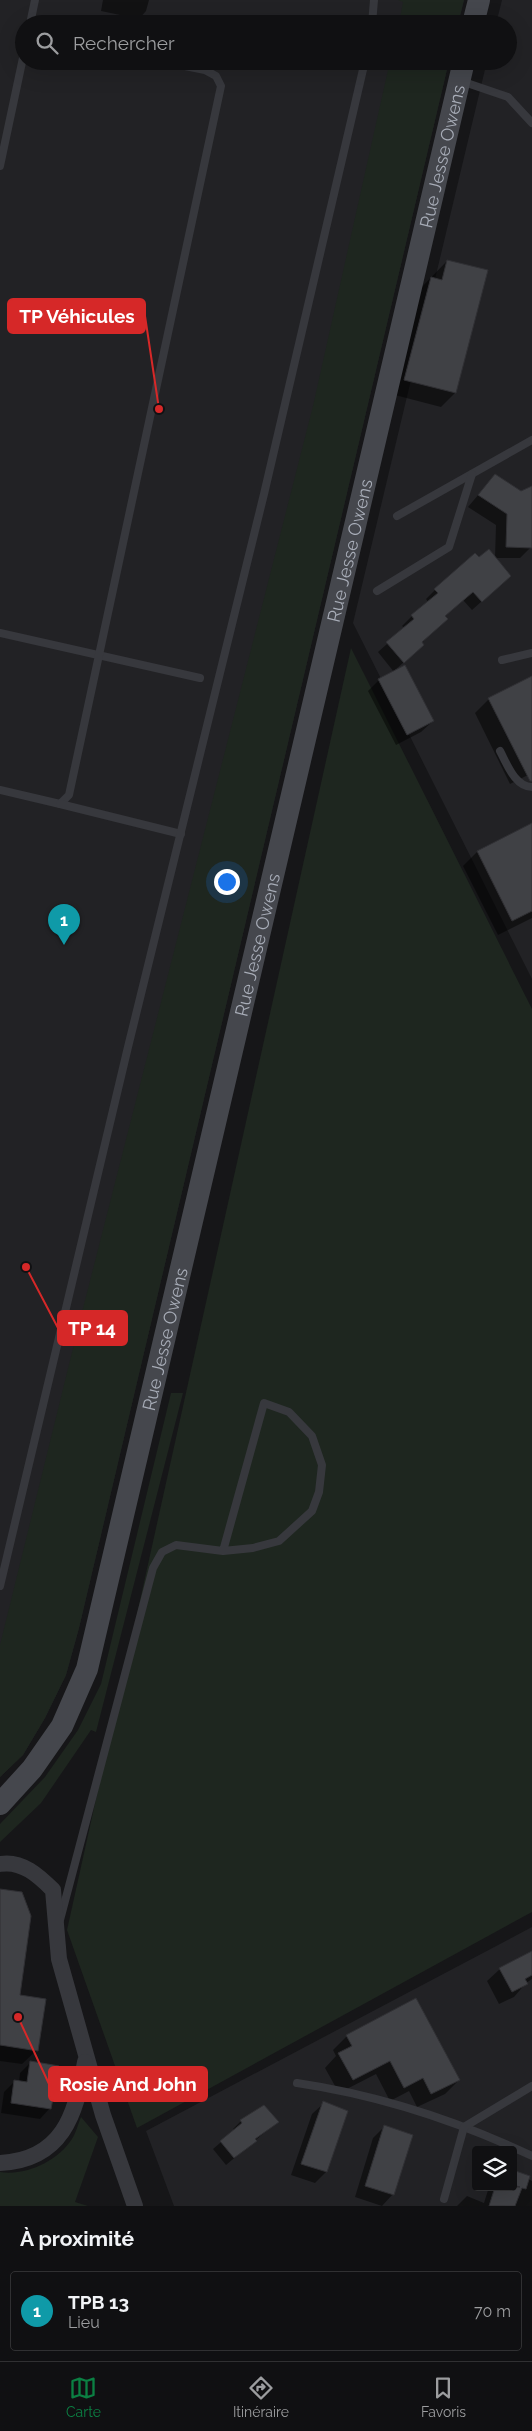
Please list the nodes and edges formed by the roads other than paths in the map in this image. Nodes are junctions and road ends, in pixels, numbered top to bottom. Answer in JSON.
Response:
{"nodes":[{"id":1,"x":35,"y":0,"type":"edge"},
{"id":2,"x":373,"y":0,"type":"edge"},
{"id":3,"x":479,"y":0,"type":"edge"},
{"id":4,"x":32,"y":15,"type":"edge"},
{"id":5,"x":372,"y":15,"type":"edge"},
{"id":6,"x":475,"y":15,"type":"edge"},
{"id":7,"x":20,"y":70,"type":"edge"},
{"id":8,"x":205,"y":70,"type":"edge"},
{"id":9,"x":363,"y":70,"type":"edge"},
{"id":10,"x":462,"y":71,"type":"edge"},
{"id":11,"x":532,"y":123,"type":"edge"},
{"id":12,"x":0,"y":166,"type":"edge"},
{"id":13,"x":532,"y":440,"type":"edge"},
{"id":14,"x":472,"y":474,"type":"junction"},
{"id":15,"x":397,"y":516,"type":"dead end"},
{"id":16,"x":377,"y":591,"type":"dead end"},
{"id":17,"x":0,"y":633,"type":"edge"},
{"id":18,"x":532,"y":653,"type":"edge"},
{"id":19,"x":99,"y":655,"type":"junction"},
{"id":20,"x":502,"y":660,"type":"dead end"},
{"id":21,"x":200,"y":678,"type":"dead end"},
{"id":22,"x":500,"y":751,"type":"dead end"},
{"id":23,"x":532,"y":787,"type":"edge"},
{"id":24,"x":0,"y":790,"type":"edge"},
{"id":25,"x":60,"y":804,"type":"junction"},
{"id":26,"x":180,"y":834,"type":"junction"},
{"id":27,"x":223,"y":1551,"type":"junction"},
{"id":28,"x":0,"y":1586,"type":"edge"},
{"id":29,"x":0,"y":1804,"type":"edge"},
{"id":30,"x":0,"y":1864,"type":"edge"},
{"id":31,"x":58,"y":1930,"type":"junction"},
{"id":32,"x":86,"y":2057,"type":"junction"},
{"id":33,"x":297,"y":2083,"type":"dead end"},
{"id":34,"x":532,"y":2086,"type":"edge"},
{"id":35,"x":464,"y":2127,"type":"junction"},
{"id":36,"x":532,"y":2156,"type":"edge"},
{"id":37,"x":0,"y":2163,"type":"edge"},
{"id":38,"x":444,"y":2199,"type":"dead end"},
{"id":39,"x":135,"y":2206,"type":"edge"}],
"edges":[{"from":1,"to":4,"type":"lane"},
{"from":2,"to":5,"type":"lane"},
{"from":3,"to":6,"type":"main road"},
{"from":7,"to":12,"type":"lane"},
{"from":8,"to":19,"type":"lane"},
{"from":9,"to":26,"type":"lane"},
{"from":10,"to":11,"type":"lane"},
{"from":10,"to":29,"type":"main road","name":"Rue Jesse Owens"},
{"from":13,"to":14,"type":"lane"},
{"from":14,"to":15,"type":"lane"},
{"from":14,"to":16,"type":"lane"},
{"from":17,"to":19,"type":"lane"},
{"from":18,"to":20,"type":"lane"},
{"from":19,"to":21,"type":"lane"},
{"from":19,"to":25,"type":"lane"},
{"from":22,"to":23,"type":"lane"},
{"from":24,"to":25,"type":"lane"},
{"from":25,"to":26,"type":"lane"},
{"from":26,"to":28,"type":"lane"},
{"from":27,"to":27,"type":"lane"},
{"from":27,"to":31,"type":"lane"},
{"from":30,"to":31,"type":"street"},
{"from":31,"to":32,"type":"street"},
{"from":32,"to":37,"type":"street"},
{"from":32,"to":39,"type":"street"},
{"from":33,"to":35,"type":"lane"},
{"from":34,"to":35,"type":"lane"},
{"from":35,"to":36,"type":"lane"},
{"from":35,"to":38,"type":"lane"}]}
